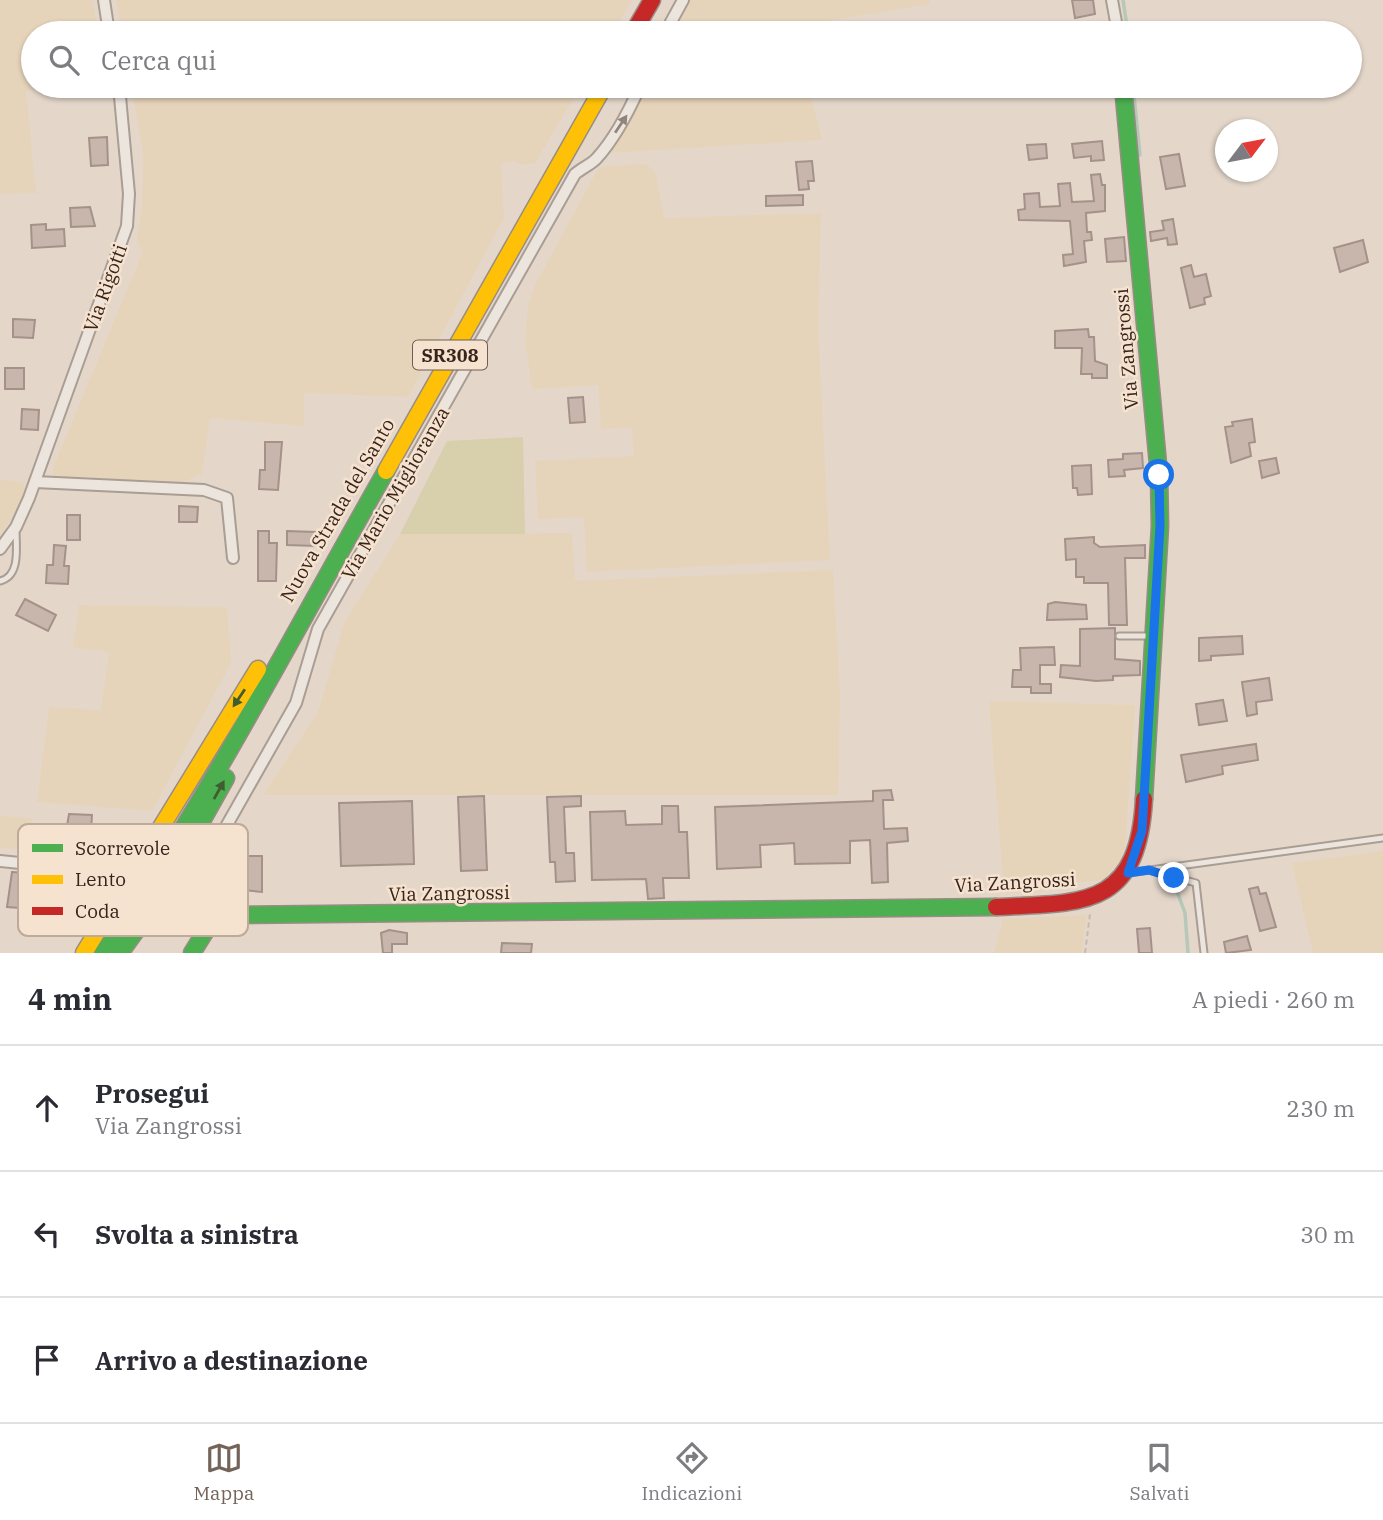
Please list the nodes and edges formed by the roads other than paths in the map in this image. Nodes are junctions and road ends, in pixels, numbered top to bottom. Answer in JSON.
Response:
{"nodes":[{"id":1,"x":104,"y":0,"type":"edge"},
{"id":2,"x":652,"y":0,"type":"edge"},
{"id":3,"x":683,"y":0,"type":"edge"},
{"id":4,"x":1112,"y":0,"type":"edge"},
{"id":5,"x":108,"y":21,"type":"edge"},
{"id":6,"x":641,"y":21,"type":"edge"},
{"id":7,"x":672,"y":21,"type":"edge"},
{"id":8,"x":1116,"y":21,"type":"edge"},
{"id":9,"x":120,"y":98,"type":"edge"},
{"id":10,"x":597,"y":98,"type":"edge"},
{"id":11,"x":635,"y":98,"type":"edge"},
{"id":12,"x":1124,"y":98,"type":"edge"},
{"id":13,"x":35,"y":482,"type":"junction"},
{"id":14,"x":16,"y":527,"type":"junction"},
{"id":15,"x":0,"y":549,"type":"edge"},
{"id":16,"x":233,"y":558,"type":"dead end"},
{"id":17,"x":0,"y":581,"type":"edge"},
{"id":18,"x":296,"y":625,"type":"junction"},
{"id":19,"x":1119,"y":636,"type":"dead end"},
{"id":20,"x":1153,"y":636,"type":"junction"},
{"id":21,"x":165,"y":824,"type":"edge"},
{"id":22,"x":182,"y":824,"type":"edge"},
{"id":23,"x":200,"y":824,"type":"edge"},
{"id":24,"x":228,"y":824,"type":"edge"},
{"id":25,"x":1383,"y":838,"type":"edge"},
{"id":26,"x":0,"y":861,"type":"edge"},
{"id":27,"x":18,"y":863,"type":"edge"},
{"id":28,"x":1149,"y":870,"type":"junction"},
{"id":29,"x":1128,"y":873,"type":"junction"},
{"id":30,"x":248,"y":916,"type":"edge"},
{"id":31,"x":96,"y":936,"type":"edge"},
{"id":32,"x":114,"y":936,"type":"edge"},
{"id":33,"x":132,"y":936,"type":"edge"},
{"id":34,"x":201,"y":936,"type":"edge"},
{"id":35,"x":84,"y":953,"type":"edge"},
{"id":36,"x":103,"y":953,"type":"edge"},
{"id":37,"x":120,"y":953,"type":"edge"},
{"id":38,"x":192,"y":953,"type":"edge"},
{"id":39,"x":1204,"y":953,"type":"edge"}],
"edges":[{"from":1,"to":5,"type":"street"},
{"from":2,"to":6,"type":"main road"},
{"from":3,"to":7,"type":"street"},
{"from":4,"to":8,"type":"street"},
{"from":9,"to":13,"type":"street","name":"Via Rigotti"},
{"from":10,"to":18,"type":"main road","name":"Nuova Strada del Santo","number":"SR308"},
{"from":24,"to":11,"type":"street","name":"Via Mario Miglioranza","one_way":true},
{"from":12,"to":20,"type":"main road","name":"Via Zangrossi"},
{"from":13,"to":14,"type":"street","name":"Via Rigotti"},
{"from":13,"to":16,"type":"street"},
{"from":14,"to":15,"type":"street","name":"Via Rigotti"},
{"from":14,"to":17,"type":"lane"},
{"from":18,"to":21,"type":"main road","one_way":true},
{"from":18,"to":22,"type":"main road","name":"Nuova Strada del Santo","number":"SR308"},
{"from":23,"to":18,"type":"main road","one_way":true},
{"from":19,"to":20,"type":"lane"},
{"from":20,"to":29,"type":"main road","name":"Via Zangrossi"},
{"from":25,"to":28,"type":"lane"},
{"from":26,"to":27,"type":"street"},
{"from":28,"to":29,"type":"lane"},
{"from":28,"to":39,"type":"lane"},
{"from":29,"to":30,"type":"main road","name":"Via Zangrossi"},
{"from":31,"to":35,"type":"main road","one_way":true},
{"from":32,"to":36,"type":"main road","name":"Nuova Strada del Santo","number":"SR308"},
{"from":37,"to":33,"type":"main road","one_way":true},
{"from":34,"to":38,"type":"main road"}]}
